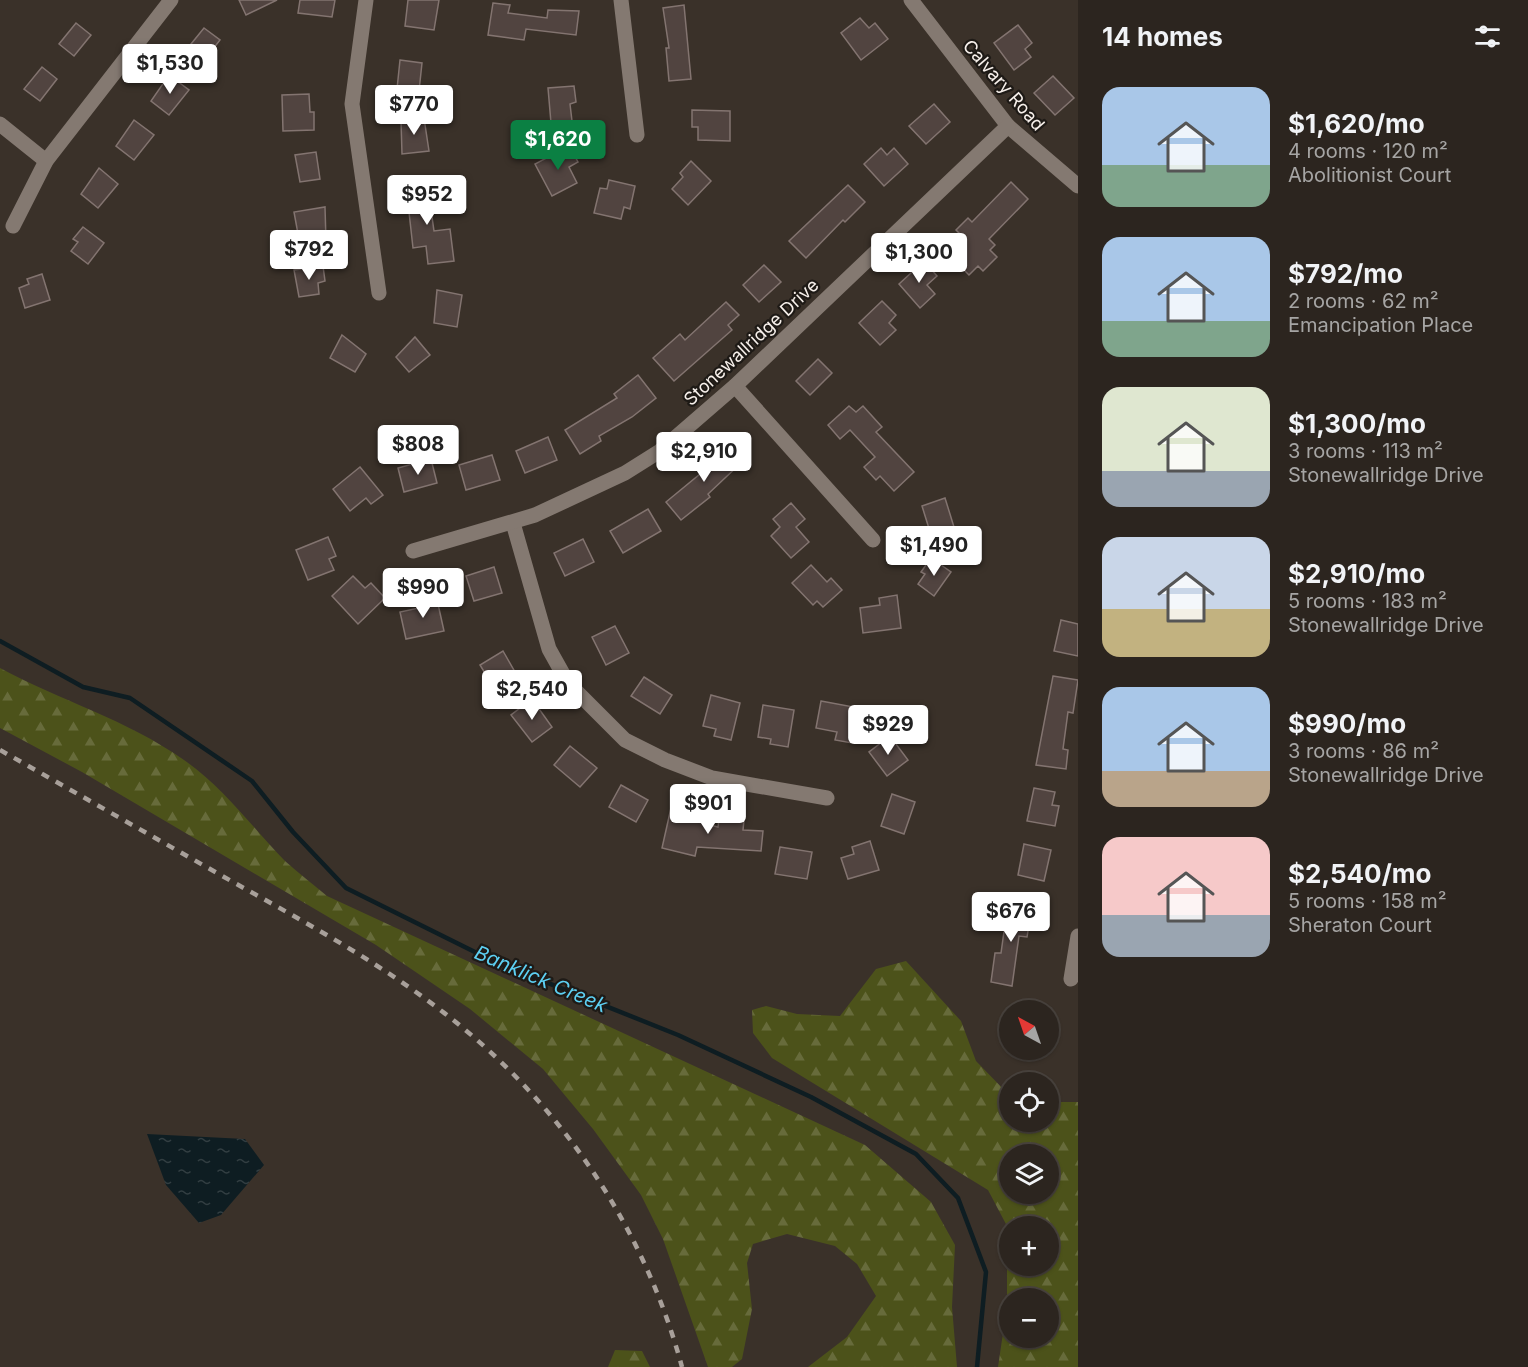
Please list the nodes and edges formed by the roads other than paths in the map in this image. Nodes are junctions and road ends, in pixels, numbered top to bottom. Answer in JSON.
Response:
{"nodes":[{"id":1,"x":171,"y":0,"type":"edge"},
{"id":2,"x":366,"y":0,"type":"edge"},
{"id":3,"x":621,"y":0,"type":"edge"},
{"id":4,"x":910,"y":0,"type":"edge"},
{"id":5,"x":0,"y":124,"type":"edge"},
{"id":6,"x":1008,"y":126,"type":"junction"},
{"id":7,"x":637,"y":135,"type":"dead end"},
{"id":8,"x":46,"y":161,"type":"junction"},
{"id":9,"x":1078,"y":186,"type":"edge"},
{"id":10,"x":13,"y":226,"type":"dead end"},
{"id":11,"x":379,"y":293,"type":"dead end"},
{"id":12,"x":735,"y":386,"type":"junction"},
{"id":13,"x":513,"y":523,"type":"junction"},
{"id":14,"x":873,"y":540,"type":"dead end"},
{"id":15,"x":413,"y":551,"type":"dead end"},
{"id":16,"x":827,"y":798,"type":"dead end"},
{"id":17,"x":1078,"y":936,"type":"edge"},
{"id":18,"x":1071,"y":980,"type":"dead end"}],
"edges":[{"from":1,"to":8,"type":"street"},
{"from":2,"to":11,"type":"street"},
{"from":3,"to":7,"type":"street"},
{"from":4,"to":6,"type":"street","name":"Calvary Road"},
{"from":5,"to":8,"type":"street"},
{"from":6,"to":9,"type":"street","name":"Calvary Road"},
{"from":6,"to":12,"type":"street","name":"Stonewallridge Drive"},
{"from":8,"to":10,"type":"street"},
{"from":12,"to":13,"type":"street","name":"Stonewallridge Drive"},
{"from":12,"to":14,"type":"street"},
{"from":13,"to":15,"type":"street","name":"Stonewallridge Drive"},
{"from":13,"to":16,"type":"street"},
{"from":17,"to":18,"type":"street"}]}
